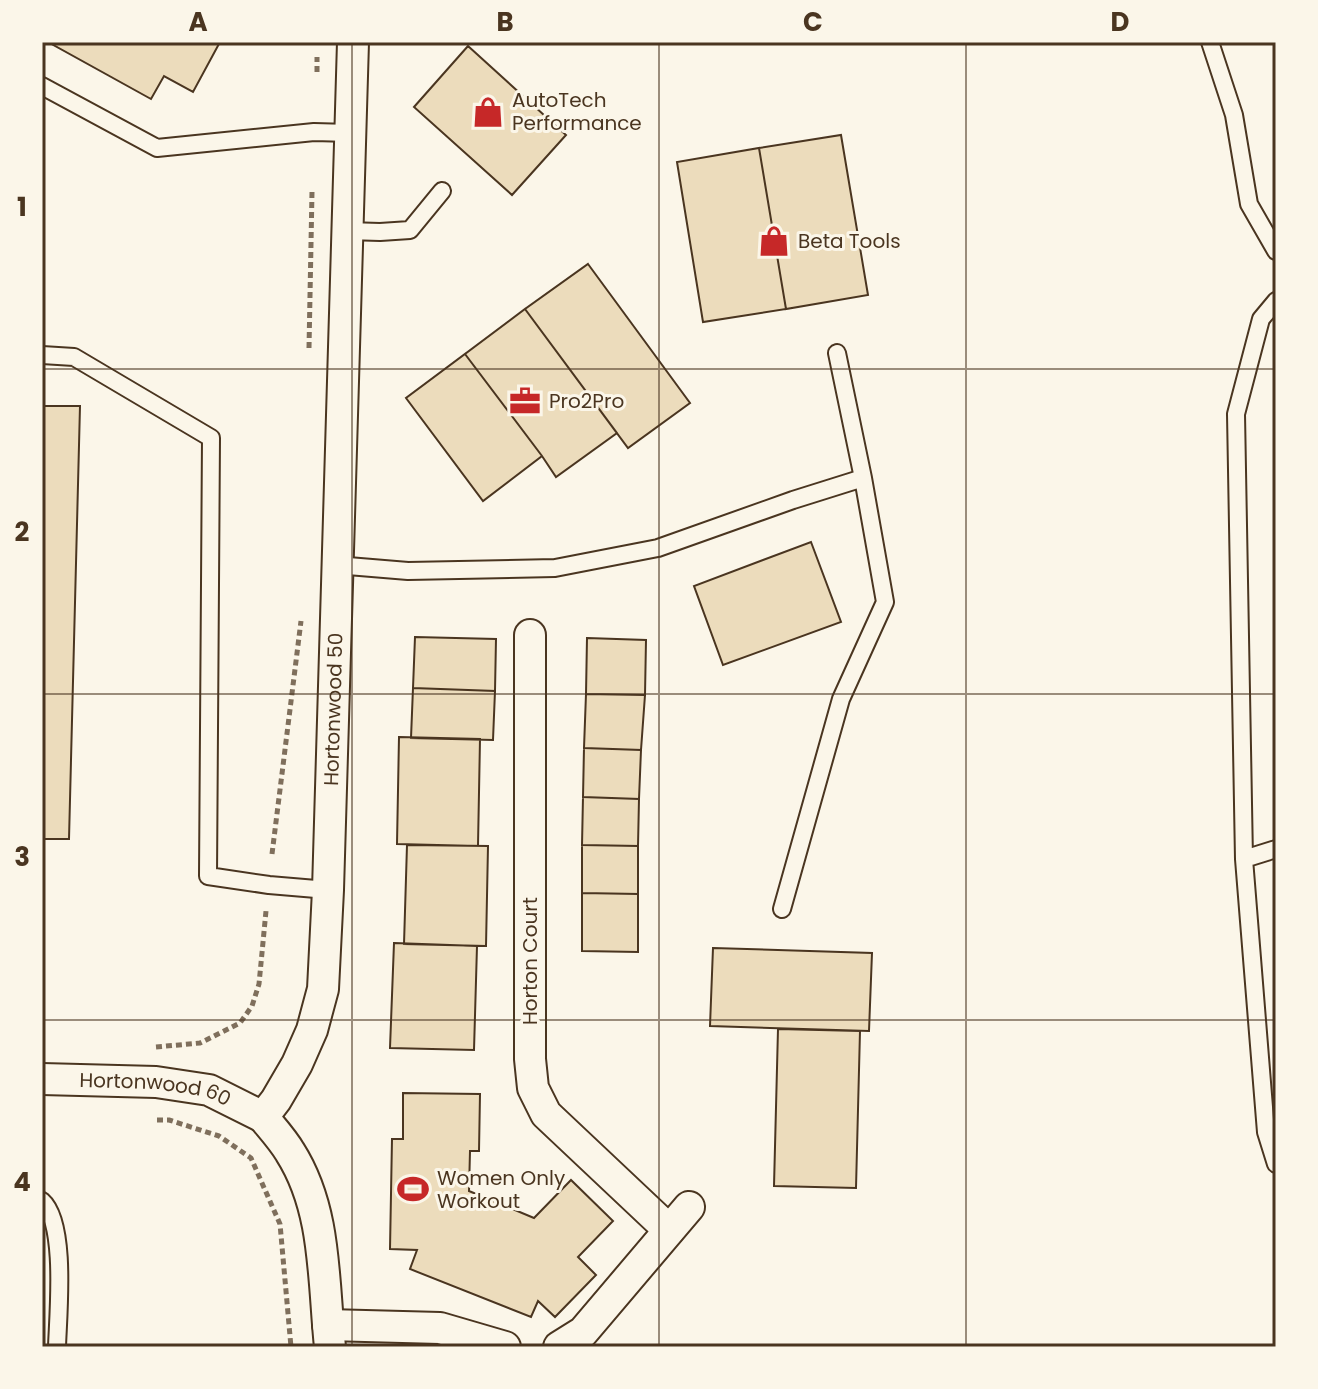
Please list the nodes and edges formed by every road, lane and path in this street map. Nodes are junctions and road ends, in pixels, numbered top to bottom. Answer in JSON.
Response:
{"nodes":[{"id":1,"x":353,"y":42,"type":"edge"},
{"id":2,"x":1210,"y":42,"type":"edge"},
{"id":3,"x":42,"y":86,"type":"edge"},
{"id":4,"x":350,"y":133,"type":"junction"},
{"id":5,"x":442,"y":191,"type":"dead end"},
{"id":6,"x":312,"y":192,"type":"dead end"},
{"id":7,"x":347,"y":231,"type":"junction"},
{"id":8,"x":1276,"y":251,"type":"edge"},
{"id":9,"x":1276,"y":301,"type":"edge"},
{"id":10,"x":837,"y":353,"type":"dead end"},
{"id":11,"x":42,"y":355,"type":"edge"},
{"id":12,"x":309,"y":359,"type":"dead end"},
{"id":13,"x":863,"y":478,"type":"junction"},
{"id":14,"x":336,"y":565,"type":"junction"},
{"id":15,"x":302,"y":618,"type":"dead end"},
{"id":16,"x":530,"y":635,"type":"dead end"},
{"id":17,"x":1276,"y":849,"type":"edge"},
{"id":18,"x":272,"y":854,"type":"dead end"},
{"id":19,"x":1244,"y":859,"type":"junction"},
{"id":20,"x":328,"y":890,"type":"junction"},
{"id":21,"x":782,"y":909,"type":"dead end"},
{"id":22,"x":266,"y":911,"type":"dead end"},
{"id":23,"x":155,"y":1047,"type":"dead end"},
{"id":24,"x":42,"y":1079,"type":"edge"},
{"id":25,"x":263,"y":1117,"type":"junction"},
{"id":26,"x":157,"y":1120,"type":"dead end"},
{"id":27,"x":1276,"y":1164,"type":"edge"},
{"id":28,"x":42,"y":1201,"type":"edge"},
{"id":29,"x":689,"y":1207,"type":"dead end"},
{"id":30,"x":669,"y":1230,"type":"junction"},
{"id":31,"x":329,"y":1336,"type":"edge"},
{"id":32,"x":57,"y":1347,"type":"edge"},
{"id":33,"x":291,"y":1347,"type":"edge"},
{"id":34,"x":505,"y":1347,"type":"edge"},
{"id":35,"x":559,"y":1347,"type":"edge"}],
"edges":[{"from":1,"to":4,"type":"street","name":"Hortonwood 50"},
{"from":2,"to":8,"type":"lane"},
{"from":3,"to":4,"type":"lane"},
{"from":4,"to":7,"type":"street","name":"Hortonwood 50"},
{"from":5,"to":7,"type":"lane"},
{"from":6,"to":12,"type":"path"},
{"from":7,"to":14,"type":"street","name":"Hortonwood 50"},
{"from":9,"to":19,"type":"lane"},
{"from":10,"to":13,"type":"lane"},
{"from":11,"to":20,"type":"lane"},
{"from":13,"to":14,"type":"lane"},
{"from":13,"to":21,"type":"lane"},
{"from":14,"to":20,"type":"street","name":"Hortonwood 50"},
{"from":15,"to":18,"type":"path"},
{"from":16,"to":30,"type":"street","name":"Horton Court"},
{"from":17,"to":19,"type":"lane"},
{"from":19,"to":27,"type":"lane"},
{"from":20,"to":25,"type":"street","name":"Hortonwood 50"},
{"from":22,"to":23,"type":"path"},
{"from":24,"to":25,"type":"street","name":"Hortonwood 60"},
{"from":25,"to":31,"type":"street"},
{"from":26,"to":33,"type":"path"},
{"from":28,"to":32,"type":"lane"},
{"from":29,"to":30,"type":"street"},
{"from":30,"to":35,"type":"street"},
{"from":31,"to":34,"type":"street"}]}
